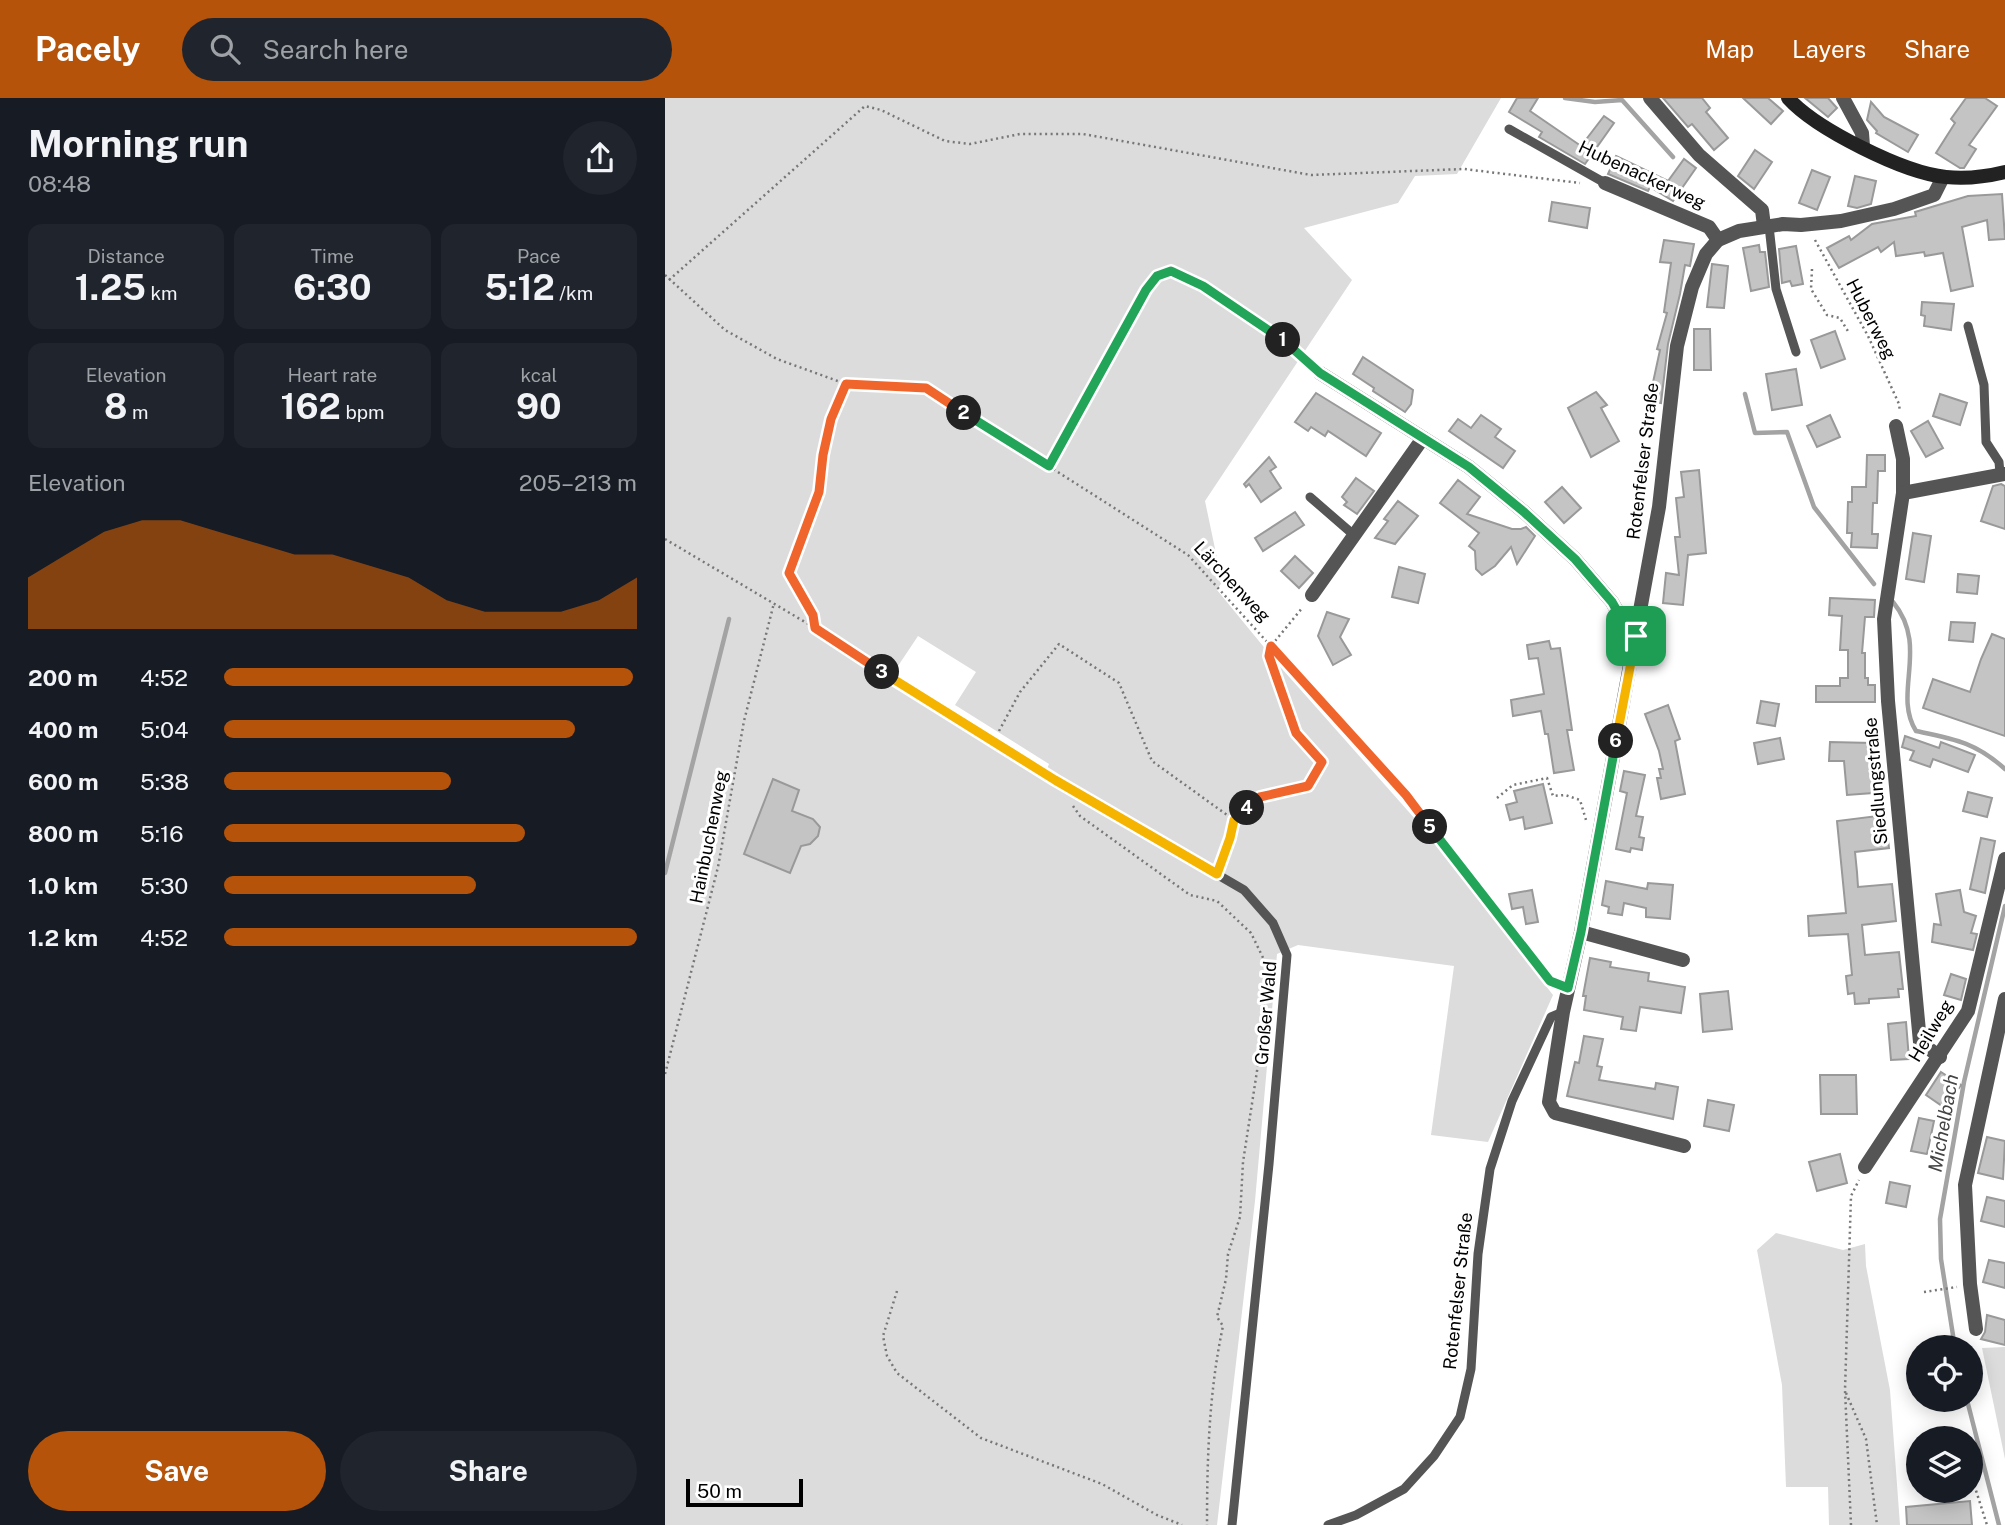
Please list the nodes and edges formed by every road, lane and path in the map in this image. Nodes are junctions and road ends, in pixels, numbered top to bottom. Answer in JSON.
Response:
{"nodes":[{"id":1,"x":1650,"y":98,"type":"edge"},
{"id":2,"x":1788,"y":98,"type":"edge"},
{"id":3,"x":1843,"y":98,"type":"edge"},
{"id":4,"x":1509,"y":129,"type":"dead end"},
{"id":5,"x":1863,"y":146,"type":"junction"},
{"id":6,"x":2005,"y":172,"type":"edge"},
{"id":7,"x":1943,"y":177,"type":"junction"},
{"id":8,"x":1605,"y":183,"type":"junction"},
{"id":9,"x":1810,"y":224,"type":"junction"},
{"id":10,"x":1767,"y":226,"type":"junction"},
{"id":11,"x":1718,"y":240,"type":"junction"},
{"id":12,"x":1812,"y":270,"type":"dead end"},
{"id":13,"x":665,"y":275,"type":"edge"},
{"id":14,"x":669,"y":280,"type":"junction"},
{"id":15,"x":1968,"y":326,"type":"dead end"},
{"id":16,"x":1849,"y":333,"type":"dead end"},
{"id":17,"x":1796,"y":352,"type":"dead end"},
{"id":18,"x":1320,"y":373,"type":"joint"},
{"id":19,"x":846,"y":384,"type":"junction"},
{"id":20,"x":1896,"y":426,"type":"joint"},
{"id":21,"x":1423,"y":438,"type":"junction"},
{"id":22,"x":1049,"y":466,"type":"junction"},
{"id":23,"x":2002,"y":474,"type":"edge"},
{"id":24,"x":1903,"y":493,"type":"junction"},
{"id":25,"x":1310,"y":497,"type":"dead end"},
{"id":26,"x":1355,"y":536,"type":"junction"},
{"id":27,"x":665,"y":539,"type":"edge"},
{"id":28,"x":1312,"y":595,"type":"dead end"},
{"id":29,"x":774,"y":603,"type":"junction"},
{"id":30,"x":1296,"y":618,"type":"dead end"},
{"id":31,"x":815,"y":628,"type":"junction"},
{"id":32,"x":1636,"y":636,"type":"junction"},
{"id":33,"x":1271,"y":646,"type":"junction"},
{"id":34,"x":887,"y":675,"type":"joint"},
{"id":35,"x":994,"y":740,"type":"junction"},
{"id":36,"x":1055,"y":780,"type":"junction"},
{"id":37,"x":1406,"y":795,"type":"joint"},
{"id":38,"x":1497,"y":798,"type":"dead end"},
{"id":39,"x":1234,"y":820,"type":"junction"},
{"id":40,"x":1587,"y":824,"type":"dead end"},
{"id":41,"x":2005,"y":859,"type":"edge"},
{"id":42,"x":1217,"y":874,"type":"junction"},
{"id":43,"x":1581,"y":932,"type":"junction"},
{"id":44,"x":1683,"y":960,"type":"dead end"},
{"id":45,"x":1568,"y":988,"type":"junction"},
{"id":46,"x":2005,"y":999,"type":"edge"},
{"id":47,"x":1563,"y":1012,"type":"junction"},
{"id":48,"x":1940,"y":1057,"type":"junction"},
{"id":49,"x":665,"y":1074,"type":"edge"},
{"id":50,"x":1683,"y":1146,"type":"dead end"},
{"id":51,"x":1865,"y":1167,"type":"joint"},
{"id":52,"x":1957,"y":1287,"type":"dead end"},
{"id":53,"x":897,"y":1291,"type":"dead end"},
{"id":54,"x":1924,"y":1292,"type":"dead end"},
{"id":55,"x":1976,"y":1329,"type":"dead end"},
{"id":56,"x":1845,"y":1390,"type":"junction"},
{"id":57,"x":1981,"y":1503,"type":"edge"},
{"id":58,"x":1182,"y":1525,"type":"edge"},
{"id":59,"x":1207,"y":1525,"type":"edge"},
{"id":60,"x":1232,"y":1525,"type":"edge"},
{"id":61,"x":1328,"y":1525,"type":"edge"},
{"id":62,"x":1851,"y":1525,"type":"edge"},
{"id":63,"x":1877,"y":1525,"type":"edge"},
{"id":64,"x":1987,"y":1525,"type":"edge"}],
"edges":[{"from":1,"to":10,"type":"street"},
{"from":2,"to":5,"type":"main road"},
{"from":3,"to":5,"type":"street"},
{"from":4,"to":8,"type":"lane","name":"Hubenackerweg"},
{"from":5,"to":7,"type":"main road"},
{"from":6,"to":7,"type":"main road"},
{"from":7,"to":9,"type":"street"},
{"from":8,"to":11,"type":"street","name":"Hubenackerweg"},
{"from":8,"to":14,"type":"path"},
{"from":9,"to":10,"type":"street"},
{"from":9,"to":20,"type":"path","name":"Huberweg"},
{"from":10,"to":11,"type":"street"},
{"from":10,"to":17,"type":"lane"},
{"from":11,"to":32,"type":"street","name":"Rotenfelser Straße"},
{"from":12,"to":16,"type":"path"},
{"from":13,"to":14,"type":"path"},
{"from":14,"to":19,"type":"path"},
{"from":15,"to":23,"type":"lane"},
{"from":18,"to":21,"type":"street"},
{"from":18,"to":22,"type":"path"},
{"from":19,"to":22,"type":"path","name":"Lärchenweg"},
{"from":19,"to":31,"type":"path"},
{"from":20,"to":24,"type":"street","name":"Siedlungstraße"},
{"from":21,"to":26,"type":"street"},
{"from":21,"to":32,"type":"street"},
{"from":22,"to":33,"type":"path","name":"Lärchenweg"},
{"from":23,"to":24,"type":"street"},
{"from":24,"to":48,"type":"street","name":"Siedlungstraße"},
{"from":25,"to":26,"type":"lane"},
{"from":26,"to":28,"type":"street"},
{"from":27,"to":29,"type":"path"},
{"from":29,"to":31,"type":"path"},
{"from":29,"to":49,"type":"path","name":"Hainbuchenweg"},
{"from":30,"to":33,"type":"path"},
{"from":31,"to":34,"type":"path"},
{"from":32,"to":43,"type":"street","name":"Rotenfelser Straße"},
{"from":33,"to":37,"type":"path","name":"Lärchenweg"},
{"from":33,"to":39,"type":"path"},
{"from":34,"to":35,"type":"lane","name":"Großer Wald"},
{"from":35,"to":36,"type":"lane","name":"Großer Wald"},
{"from":35,"to":39,"type":"path"},
{"from":36,"to":42,"type":"lane","name":"Großer Wald"},
{"from":36,"to":59,"type":"path"},
{"from":37,"to":45,"type":"lane"},
{"from":38,"to":40,"type":"path"},
{"from":39,"to":42,"type":"path"},
{"from":41,"to":48,"type":"street","name":"Heilweg"},
{"from":42,"to":60,"type":"lane","name":"Großer Wald"},
{"from":43,"to":44,"type":"street"},
{"from":43,"to":45,"type":"street","name":"Rotenfelser Straße"},
{"from":45,"to":47,"type":"street","name":"Rotenfelser Straße"},
{"from":46,"to":55,"type":"street"},
{"from":47,"to":50,"type":"street","name":"Rotenfelser Straße"},
{"from":47,"to":61,"type":"lane","name":"Rotenfelser Straße"},
{"from":48,"to":51,"type":"street","name":"Heilweg"},
{"from":51,"to":56,"type":"path"},
{"from":52,"to":54,"type":"path"},
{"from":53,"to":58,"type":"path"},
{"from":56,"to":62,"type":"path"},
{"from":56,"to":63,"type":"path"},
{"from":57,"to":64,"type":"path"}]}
